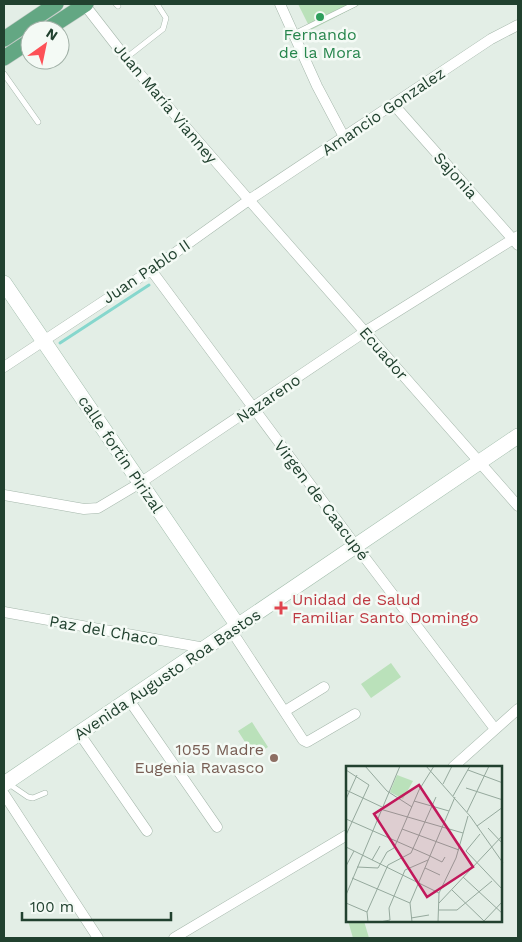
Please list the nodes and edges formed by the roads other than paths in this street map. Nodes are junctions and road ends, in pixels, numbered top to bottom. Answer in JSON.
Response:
{"nodes":[{"id":1,"x":56,"y":4,"type":"edge"},
{"id":2,"x":85,"y":4,"type":"edge"},
{"id":3,"x":157,"y":4,"type":"edge"},
{"id":4,"x":280,"y":4,"type":"edge"},
{"id":5,"x":355,"y":4,"type":"edge"},
{"id":6,"x":61,"y":20,"type":"edge"},
{"id":7,"x":518,"y":25,"type":"edge"},
{"id":8,"x":293,"y":34,"type":"junction"},
{"id":9,"x":4,"y":39,"type":"edge"},
{"id":10,"x":20,"y":48,"type":"edge"},
{"id":11,"x":4,"y":58,"type":"edge"},
{"id":12,"x":126,"y":58,"type":"junction"},
{"id":13,"x":4,"y":74,"type":"edge"},
{"id":14,"x":394,"y":105,"type":"junction"},
{"id":15,"x":38,"y":122,"type":"dead end"},
{"id":16,"x":344,"y":137,"type":"junction"},
{"id":17,"x":249,"y":200,"type":"junction"},
{"id":18,"x":517,"y":240,"type":"edge"},
{"id":19,"x":151,"y":270,"type":"junction"},
{"id":20,"x":4,"y":283,"type":"edge"},
{"id":21,"x":366,"y":331,"type":"junction"},
{"id":22,"x":42,"y":340,"type":"junction"},
{"id":23,"x":4,"y":367,"type":"edge"},
{"id":24,"x":253,"y":408,"type":"junction"},
{"id":25,"x":518,"y":436,"type":"edge"},
{"id":26,"x":480,"y":462,"type":"junction"},
{"id":27,"x":140,"y":483,"type":"junction"},
{"id":28,"x":4,"y":495,"type":"edge"},
{"id":29,"x":518,"y":506,"type":"edge"},
{"id":30,"x":356,"y":546,"type":"junction"},
{"id":31,"x":4,"y":612,"type":"edge"},
{"id":32,"x":235,"y":628,"type":"junction"},
{"id":33,"x":205,"y":648,"type":"junction"},
{"id":34,"x":324,"y":687,"type":"dead end"},
{"id":35,"x":129,"y":700,"type":"junction"},
{"id":36,"x":518,"y":709,"type":"edge"},
{"id":37,"x":285,"y":710,"type":"junction"},
{"id":38,"x":355,"y":714,"type":"dead end"},
{"id":39,"x":495,"y":729,"type":"junction"},
{"id":40,"x":79,"y":733,"type":"junction"},
{"id":41,"x":454,"y":766,"type":"edge"},
{"id":42,"x":5,"y":787,"type":"edge"},
{"id":43,"x":45,"y":793,"type":"dead end"},
{"id":44,"x":216,"y":828,"type":"dead end"},
{"id":45,"x":147,"y":831,"type":"dead end"},
{"id":46,"x":346,"y":836,"type":"edge"},
{"id":47,"x":98,"y":938,"type":"edge"},
{"id":48,"x":174,"y":938,"type":"edge"}],
"edges":[{"from":1,"to":9,"type":"main road"},
{"from":2,"to":6,"type":"main road"},
{"from":2,"to":12,"type":"street","name":"Juan María Vianney"},
{"from":3,"to":12,"type":"lane"},
{"from":4,"to":8,"type":"street"},
{"from":5,"to":8,"type":"lane"},
{"from":7,"to":14,"type":"street","name":"Amancio Gonzalez"},
{"from":8,"to":16,"type":"street"},
{"from":10,"to":11,"type":"main road"},
{"from":12,"to":17,"type":"street","name":"Juan María Vianney"},
{"from":13,"to":15,"type":"lane"},
{"from":14,"to":16,"type":"street","name":"Amancio Gonzalez"},
{"from":14,"to":18,"type":"street","name":"Sajonia"},
{"from":16,"to":17,"type":"street","name":"Amancio Gonzalez"},
{"from":17,"to":19,"type":"street","name":"Juan Pablo II"},
{"from":17,"to":21,"type":"street","name":"Ecuador"},
{"from":18,"to":21,"type":"street","name":"Nazareno"},
{"from":19,"to":22,"type":"street","name":"Juan Pablo II"},
{"from":19,"to":24,"type":"street","name":"Virgen de Caacupé"},
{"from":20,"to":22,"type":"main road","name":"calle fortin Pirizal"},
{"from":21,"to":24,"type":"street","name":"Nazareno"},
{"from":21,"to":26,"type":"street","name":"Ecuador"},
{"from":22,"to":23,"type":"street","name":"Juan Pablo II"},
{"from":22,"to":27,"type":"main road","name":"calle fortin Pirizal"},
{"from":24,"to":27,"type":"street","name":"Nazareno"},
{"from":24,"to":30,"type":"street","name":"Virgen de Caacupé"},
{"from":25,"to":26,"type":"main road","name":"Avenida Augusto Roa Bastos"},
{"from":26,"to":29,"type":"street","name":"Ecuador"},
{"from":26,"to":30,"type":"main road","name":"Avenida Augusto Roa Bastos"},
{"from":27,"to":28,"type":"street","name":"Nazareno"},
{"from":27,"to":32,"type":"main road","name":"calle fortin Pirizal"},
{"from":30,"to":32,"type":"main road","name":"Avenida Augusto Roa Bastos"},
{"from":30,"to":39,"type":"street","name":"Virgen de Caacupé"},
{"from":31,"to":33,"type":"street","name":"Paz del Chaco"},
{"from":32,"to":33,"type":"main road","name":"Avenida Augusto Roa Bastos"},
{"from":32,"to":37,"type":"street","name":"calle fortin Pirizal"},
{"from":33,"to":35,"type":"main road","name":"Avenida Augusto Roa Bastos"},
{"from":34,"to":37,"type":"street"},
{"from":35,"to":40,"type":"main road","name":"Avenida Augusto Roa Bastos"},
{"from":35,"to":44,"type":"street"},
{"from":36,"to":39,"type":"street"},
{"from":37,"to":38,"type":"street","name":"calle fortin Pirizal"},
{"from":39,"to":41,"type":"street"},
{"from":40,"to":42,"type":"main road","name":"Avenida Augusto Roa Bastos"},
{"from":40,"to":45,"type":"street"},
{"from":42,"to":43,"type":"lane"},
{"from":42,"to":47,"type":"street"},
{"from":46,"to":48,"type":"street"}]}
